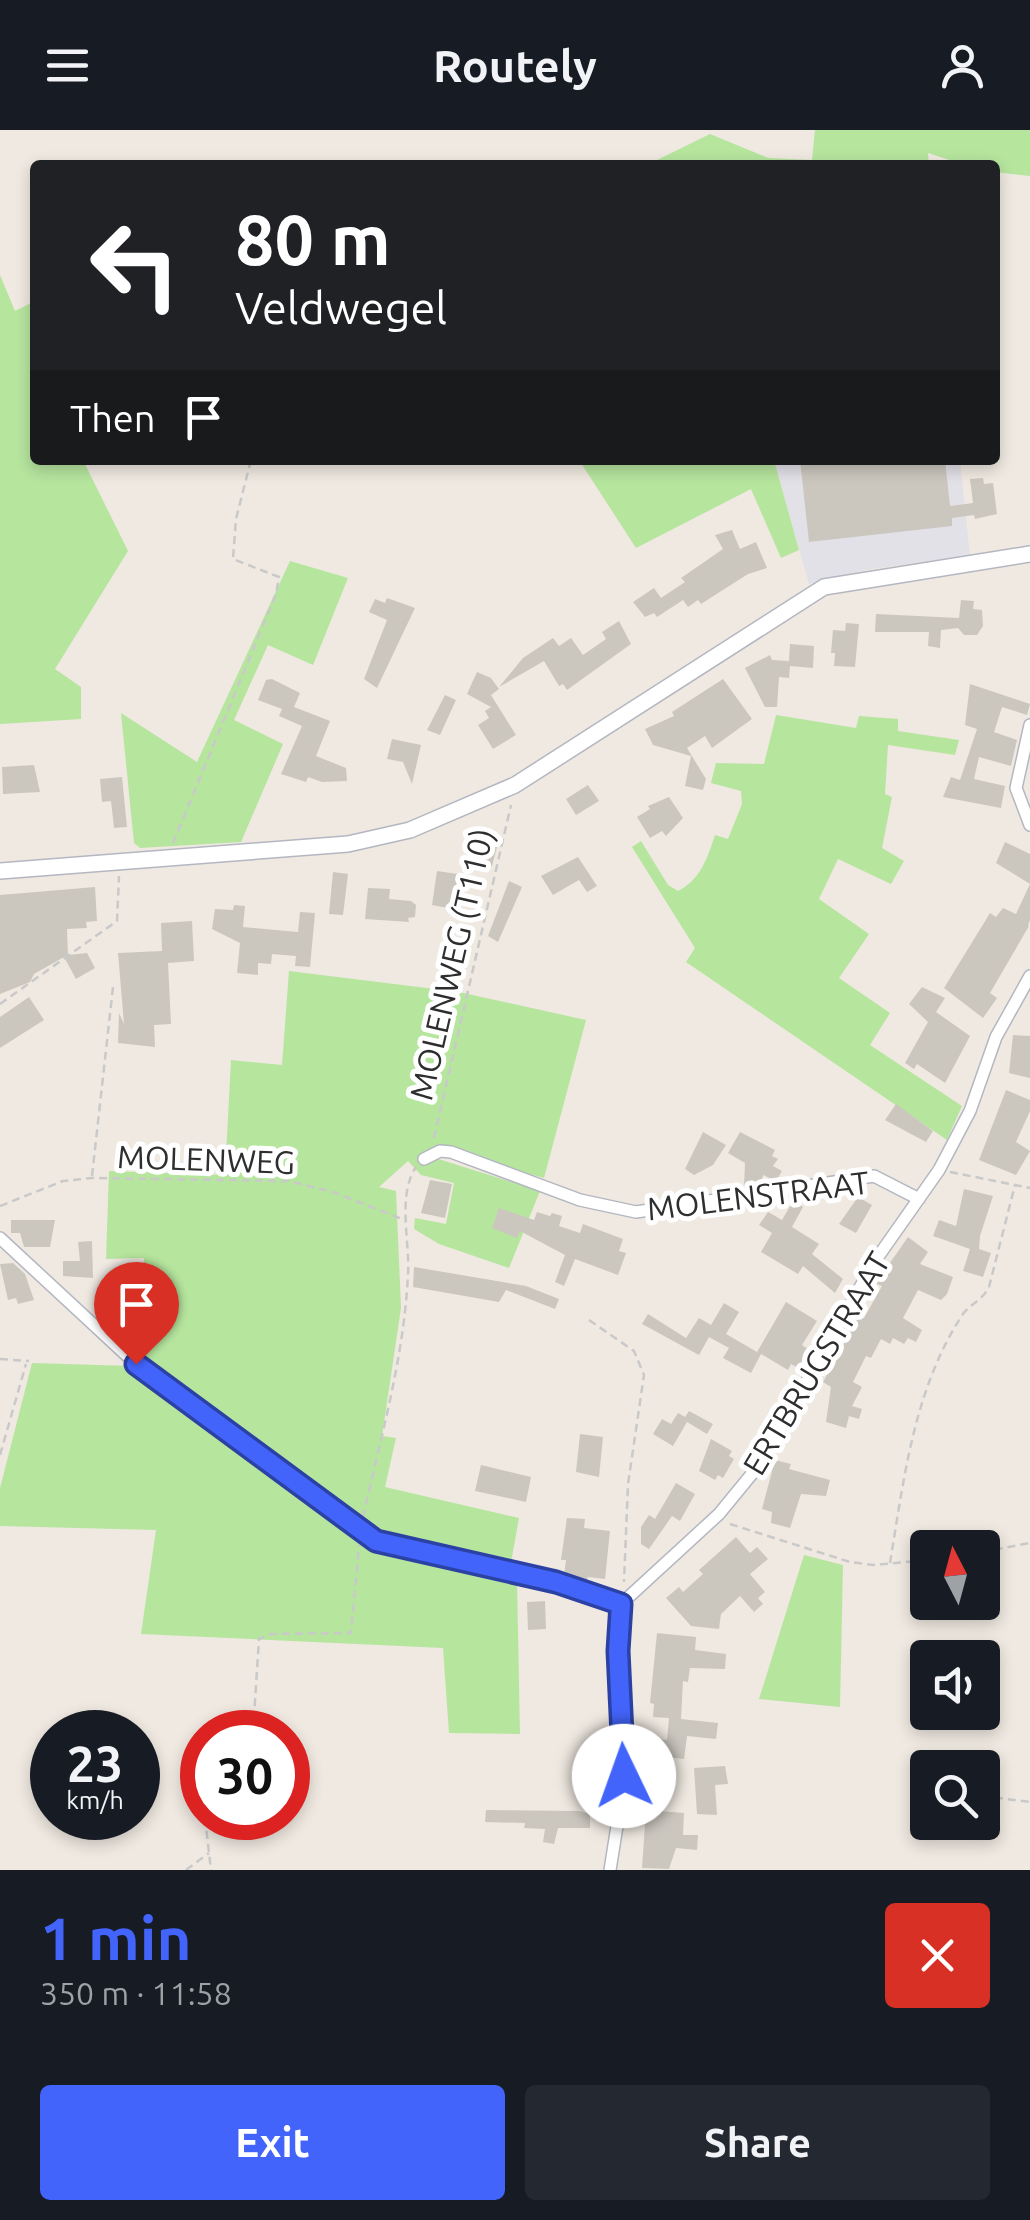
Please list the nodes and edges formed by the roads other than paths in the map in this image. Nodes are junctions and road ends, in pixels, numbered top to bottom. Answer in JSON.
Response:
{"nodes":[{"id":1,"x":1030,"y":554,"type":"edge"},
{"id":2,"x":1030,"y":725,"type":"edge"},
{"id":3,"x":1030,"y":825,"type":"edge"},
{"id":4,"x":0,"y":872,"type":"edge"},
{"id":5,"x":1030,"y":976,"type":"edge"},
{"id":6,"x":427,"y":1157,"type":"road end"},
{"id":7,"x":919,"y":1199,"type":"junction"},
{"id":8,"x":0,"y":1238,"type":"edge"},
{"id":9,"x":621,"y":1604,"type":"junction"},
{"id":10,"x":610,"y":1870,"type":"edge"}],
"edges":[{"from":1,"to":4,"type":"main road"},
{"from":2,"to":3,"type":"street"},
{"from":5,"to":7,"type":"street","name":"ERTBRUGSTRAAT"},
{"from":6,"to":7,"type":"street","name":"MOLENSTRAAT"},
{"from":7,"to":9,"type":"street","name":"ERTBRUGSTRAAT"},
{"from":8,"to":9,"type":"street"},
{"from":9,"to":10,"type":"street"}]}
